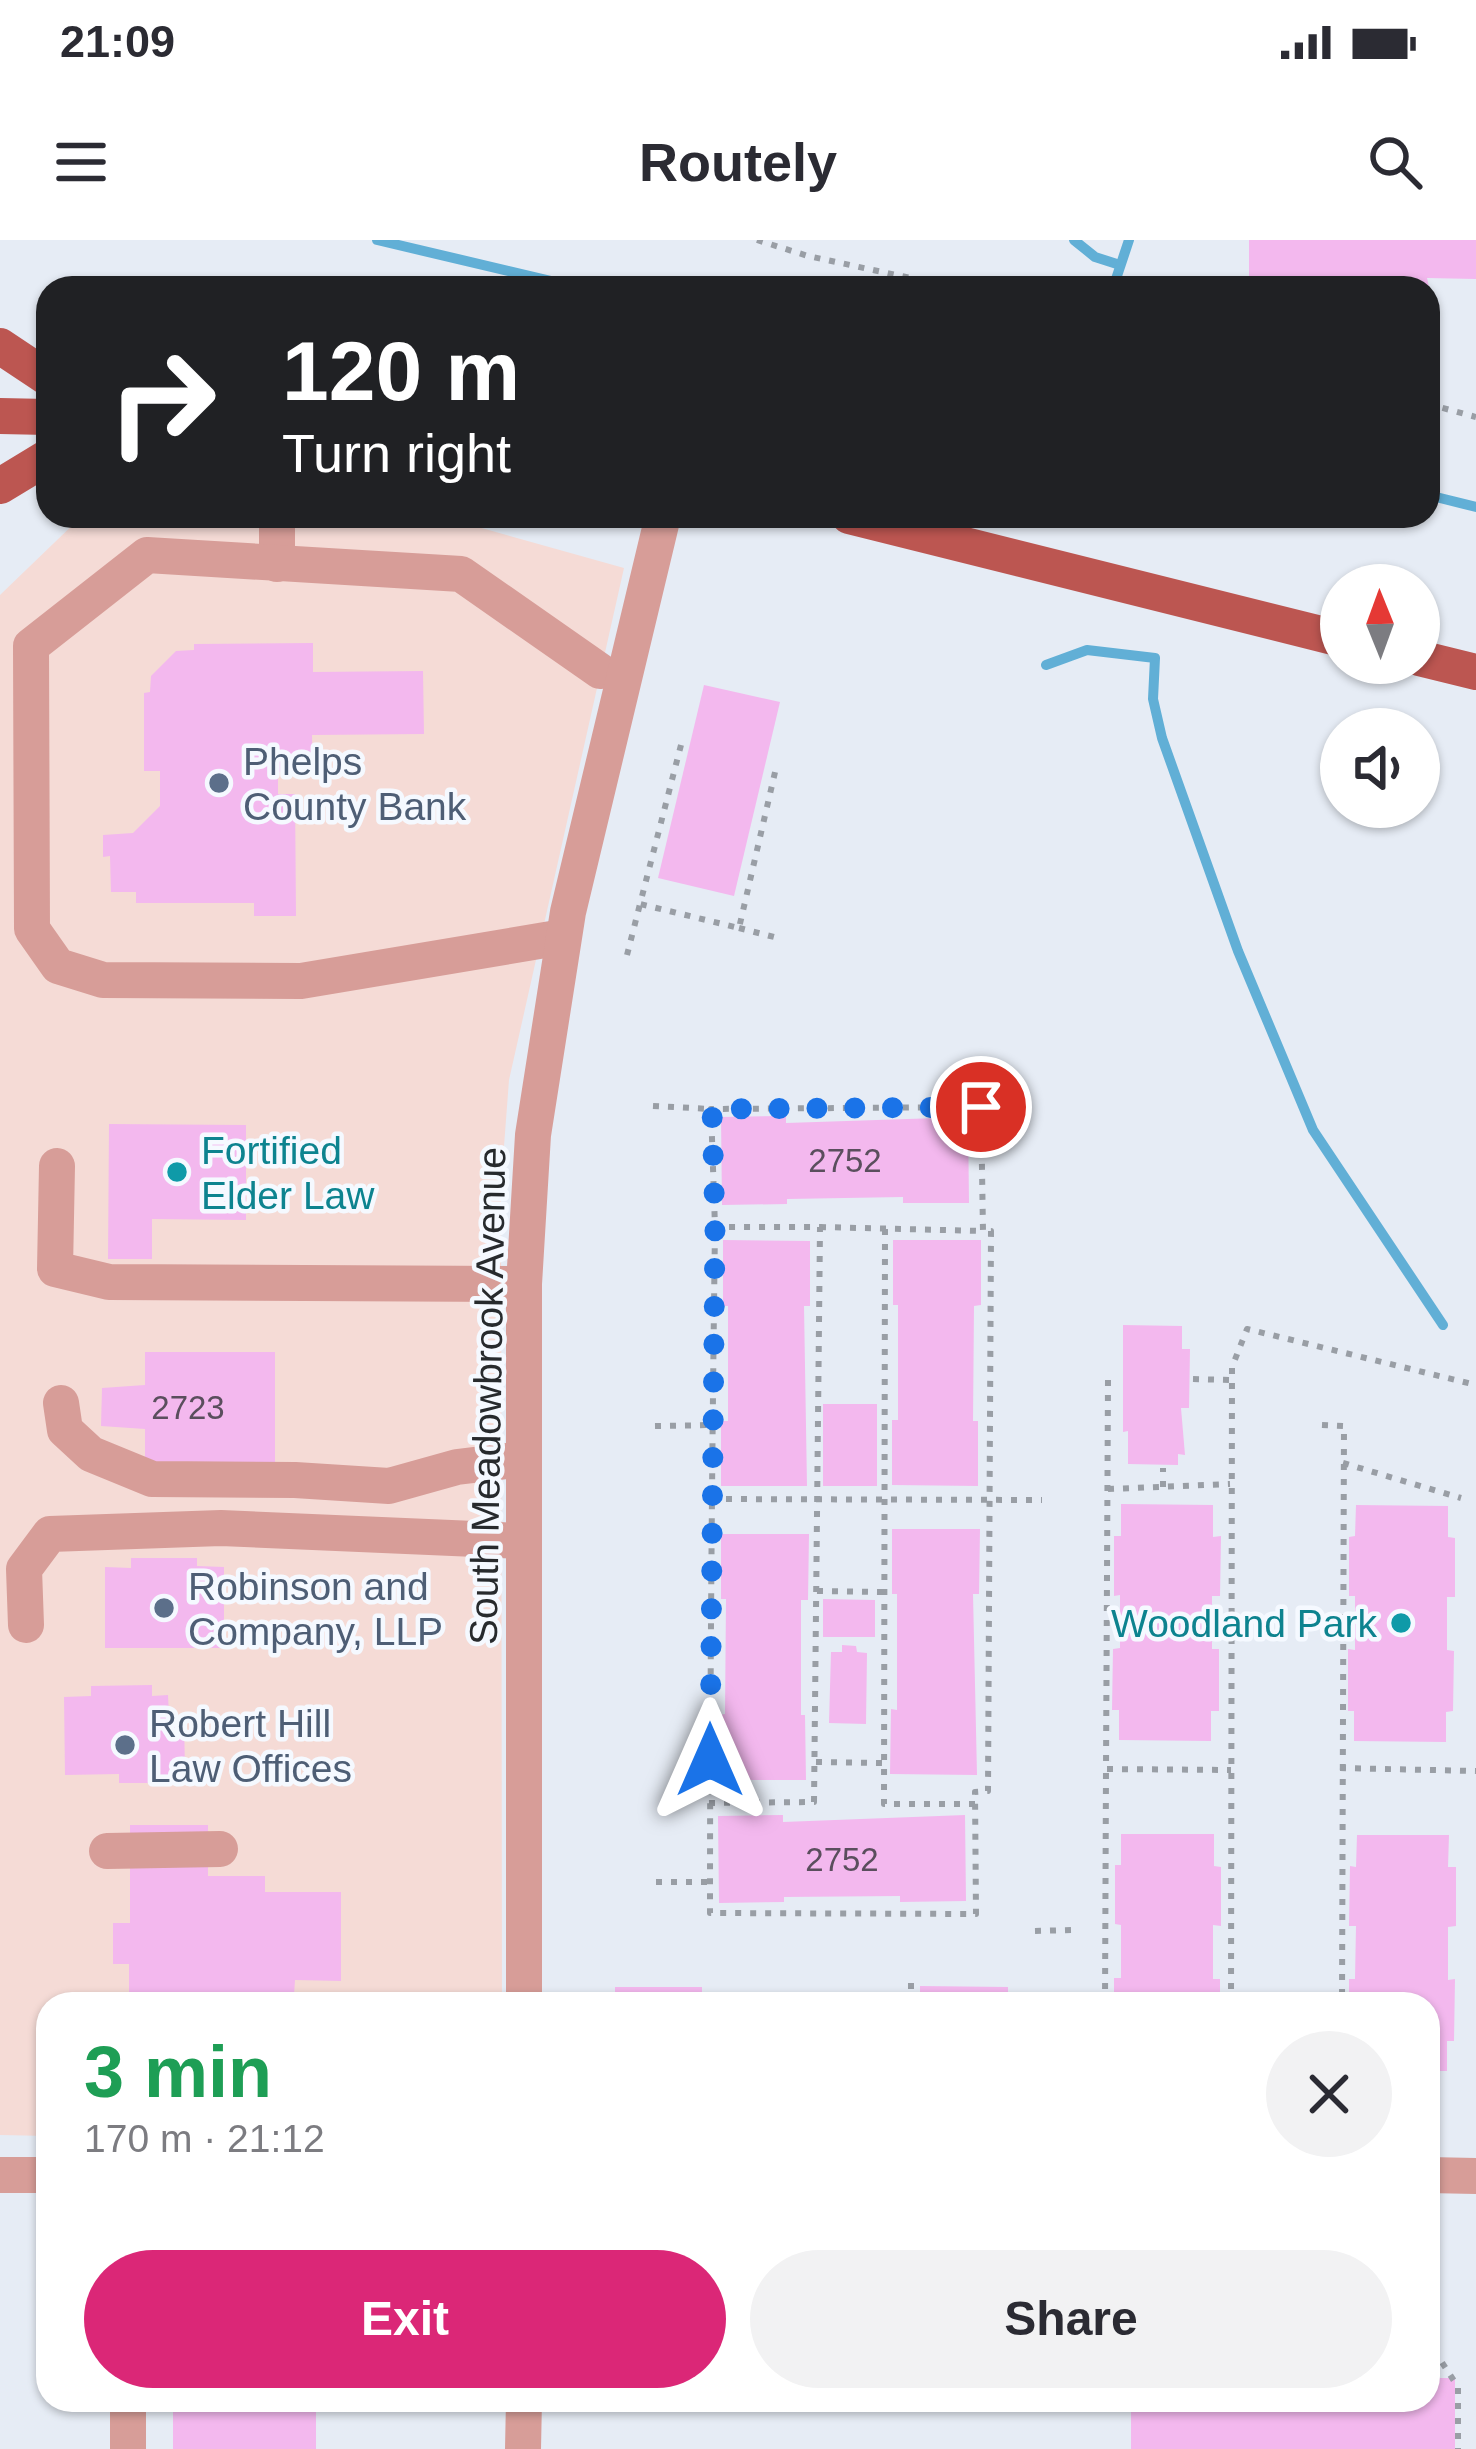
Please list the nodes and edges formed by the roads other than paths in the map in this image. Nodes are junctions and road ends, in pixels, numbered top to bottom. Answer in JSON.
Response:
{"nodes":[{"id":1,"x":0,"y":346,"type":"edge"},
{"id":2,"x":36,"y":370,"type":"edge"},
{"id":3,"x":0,"y":416,"type":"edge"},
{"id":4,"x":36,"y":418,"type":"edge"},
{"id":5,"x":36,"y":464,"type":"edge"},
{"id":6,"x":0,"y":486,"type":"edge"},
{"id":7,"x":277,"y":528,"type":"edge"},
{"id":8,"x":660,"y":528,"type":"edge"},
{"id":9,"x":897,"y":528,"type":"edge"},
{"id":10,"x":277,"y":563,"type":"junction"},
{"id":11,"x":1320,"y":634,"type":"edge"},
{"id":12,"x":1440,"y":663,"type":"edge"},
{"id":13,"x":600,"y":671,"type":"dead end"},
{"id":14,"x":1476,"y":672,"type":"edge"},
{"id":15,"x":563,"y":937,"type":"junction"},
{"id":16,"x":57,"y":1166,"type":"dead end"},
{"id":17,"x":524,"y":1284,"type":"junction"},
{"id":18,"x":61,"y":1402,"type":"dead end"},
{"id":19,"x":524,"y":1459,"type":"junction"},
{"id":20,"x":524,"y":1541,"type":"junction"},
{"id":21,"x":26,"y":1625,"type":"dead end"},
{"id":22,"x":220,"y":1849,"type":"dead end"},
{"id":23,"x":107,"y":1851,"type":"dead end"},
{"id":24,"x":524,"y":1992,"type":"edge"},
{"id":25,"x":0,"y":2175,"type":"edge"},
{"id":26,"x":36,"y":2175,"type":"edge"},
{"id":27,"x":1440,"y":2176,"type":"edge"},
{"id":28,"x":1476,"y":2176,"type":"edge"},
{"id":29,"x":128,"y":2412,"type":"edge"},
{"id":30,"x":524,"y":2412,"type":"edge"},
{"id":31,"x":128,"y":2449,"type":"edge"},
{"id":32,"x":524,"y":2449,"type":"edge"}],
"edges":[{"from":1,"to":2,"type":"main road"},
{"from":3,"to":4,"type":"main road"},
{"from":5,"to":6,"type":"main road"},
{"from":7,"to":10,"type":"street"},
{"from":8,"to":15,"type":"street","name":"South Meadowbrook Avenue"},
{"from":9,"to":11,"type":"main road"},
{"from":10,"to":13,"type":"street"},
{"from":10,"to":15,"type":"street"},
{"from":12,"to":14,"type":"main road"},
{"from":15,"to":17,"type":"street","name":"South Meadowbrook Avenue"},
{"from":16,"to":17,"type":"street"},
{"from":17,"to":19,"type":"street","name":"South Meadowbrook Avenue"},
{"from":18,"to":19,"type":"street"},
{"from":19,"to":20,"type":"street","name":"South Meadowbrook Avenue"},
{"from":20,"to":21,"type":"street"},
{"from":20,"to":24,"type":"street","name":"South Meadowbrook Avenue"},
{"from":22,"to":23,"type":"street"},
{"from":25,"to":26,"type":"street"},
{"from":27,"to":28,"type":"street"},
{"from":29,"to":31,"type":"street"},
{"from":30,"to":32,"type":"street"}]}
